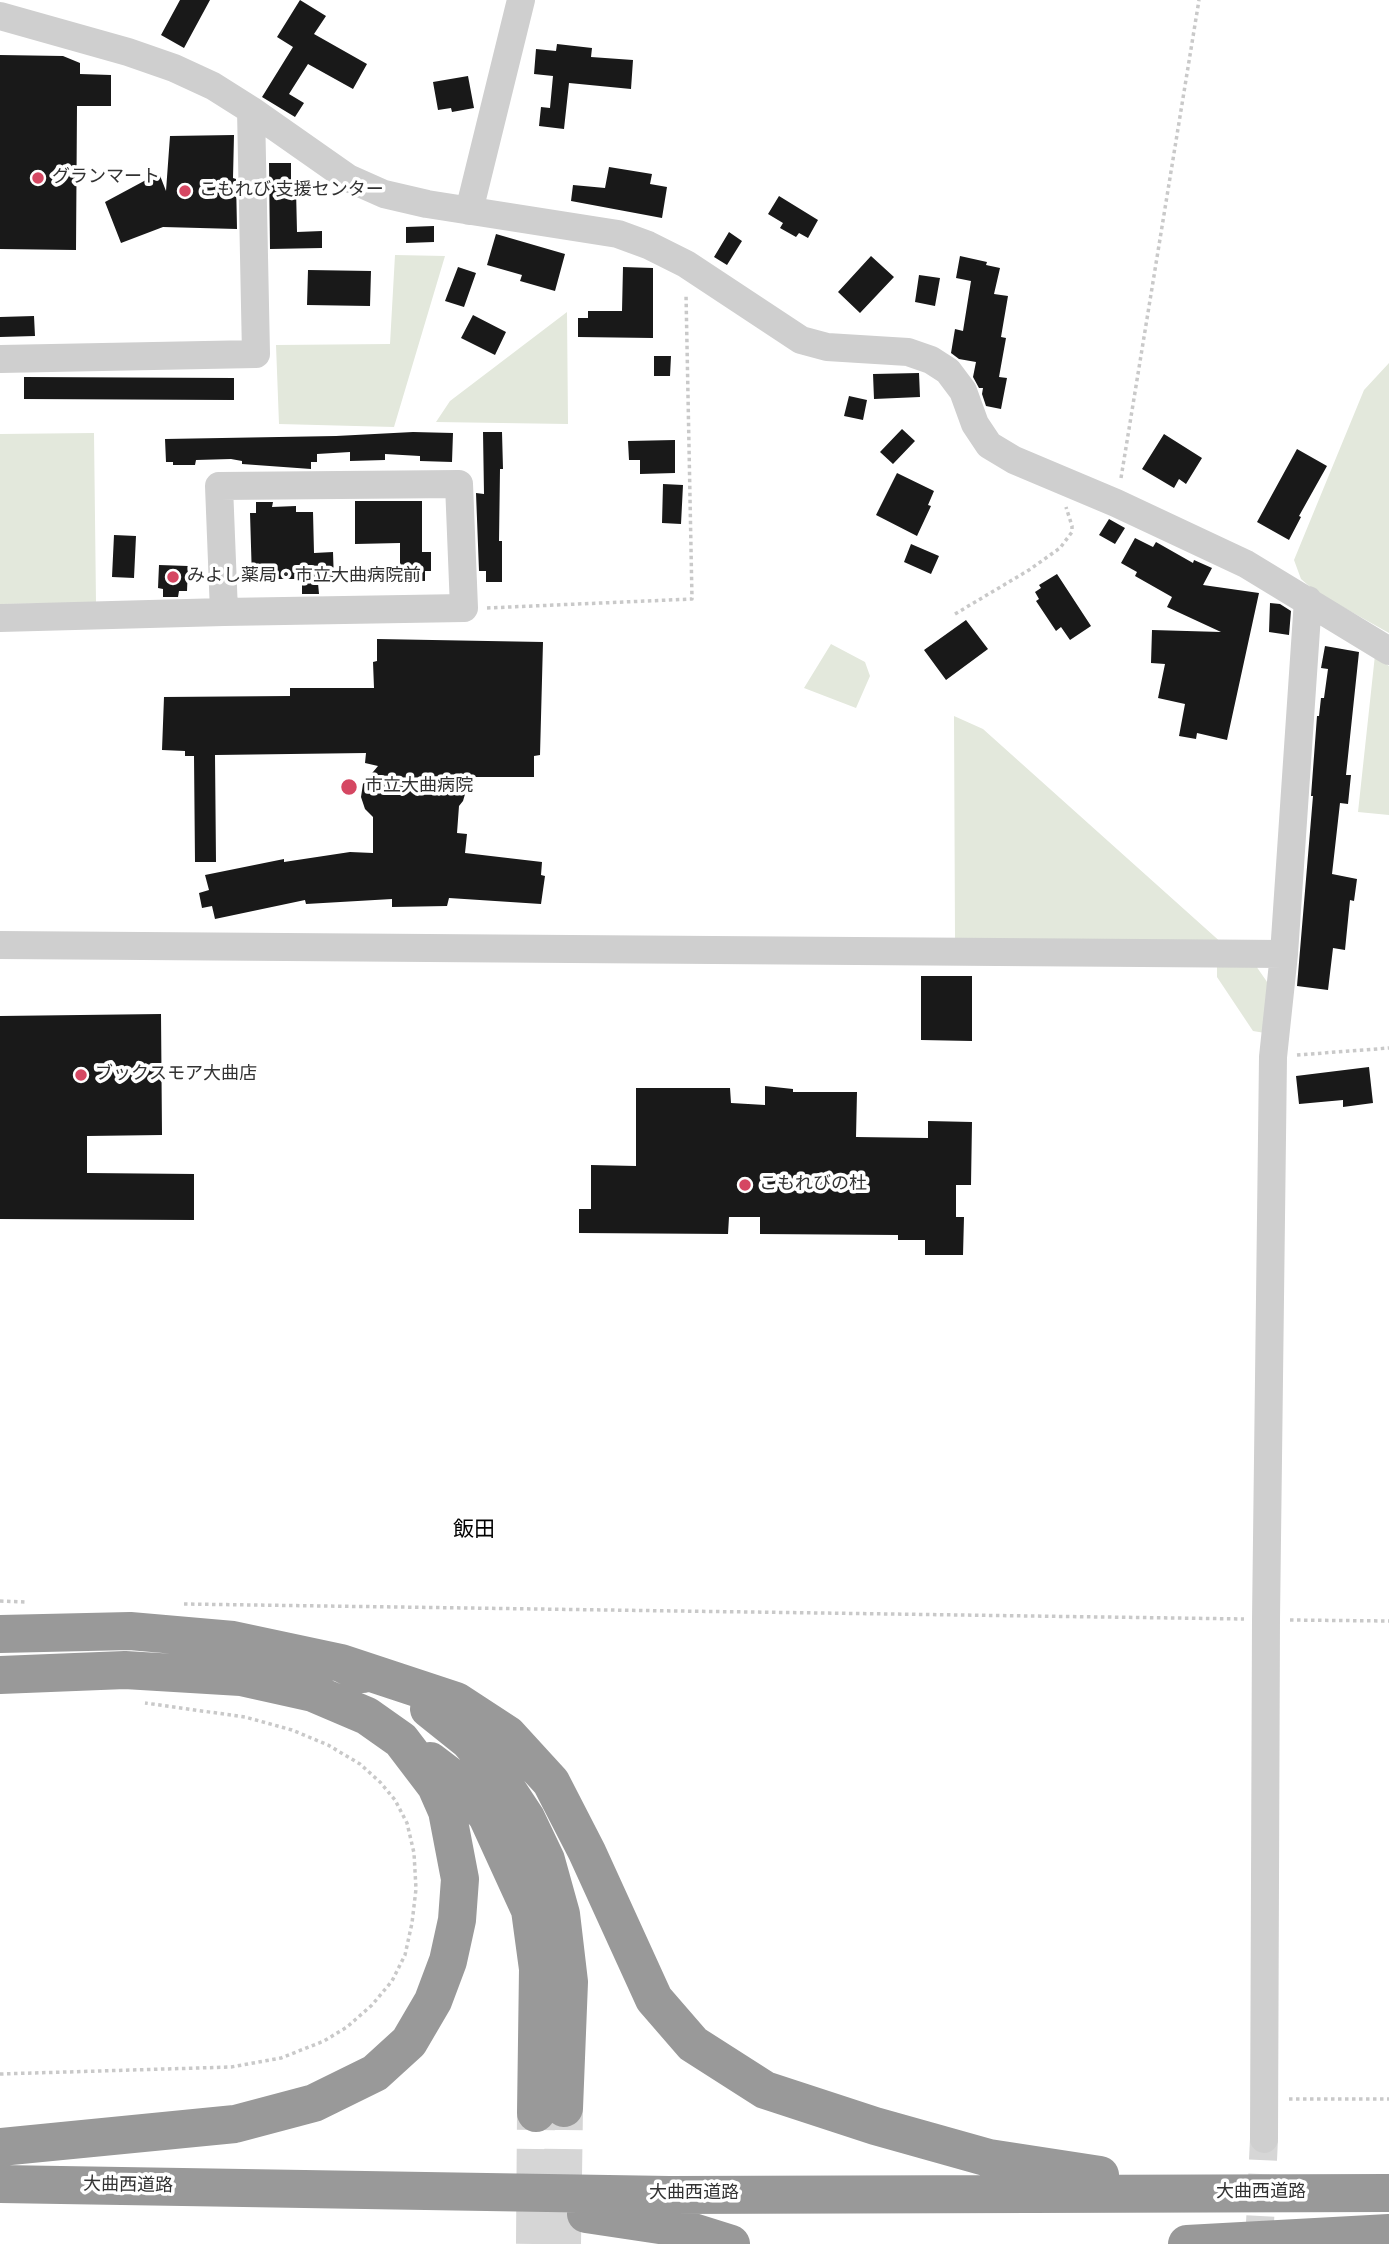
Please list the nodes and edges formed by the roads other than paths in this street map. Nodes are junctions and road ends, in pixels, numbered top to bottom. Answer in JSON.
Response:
{"nodes":[{"id":1,"x":521,"y":0,"type":"edge"},
{"id":2,"x":18,"y":13,"type":"edge"},
{"id":3,"x":251,"y":110,"type":"junction"},
{"id":4,"x":469,"y":211,"type":"junction"},
{"id":5,"x":0,"y":359,"type":"edge"},
{"id":6,"x":1308,"y":600,"type":"junction"},
{"id":7,"x":224,"y":612,"type":"junction"},
{"id":8,"x":0,"y":618,"type":"edge"},
{"id":9,"x":1389,"y":651,"type":"edge"},
{"id":10,"x":0,"y":944,"type":"edge"},
{"id":11,"x":1284,"y":954,"type":"junction"},
{"id":12,"x":0,"y":1634,"type":"edge"},
{"id":13,"x":341,"y":1663,"type":"junction"},
{"id":14,"x":0,"y":1675,"type":"edge"},
{"id":15,"x":401,"y":1740,"type":"junction"},
{"id":16,"x":1264,"y":2139,"type":"tunnel mouth"},
{"id":17,"x":0,"y":2147,"type":"edge"},
{"id":18,"x":0,"y":2184,"type":"edge"},
{"id":19,"x":1389,"y":2193,"type":"edge"},
{"id":20,"x":1226,"y":2194,"type":"junction"},
{"id":21,"x":1389,"y":2233,"type":"edge"},
{"id":22,"x":731,"y":2244,"type":"edge"},
{"id":23,"x":1187,"y":2244,"type":"edge"}],
"edges":[{"from":1,"to":4,"type":"street"},
{"from":2,"to":3,"type":"street"},
{"from":3,"to":4,"type":"street"},
{"from":3,"to":5,"type":"street"},
{"from":4,"to":6,"type":"street"},
{"from":6,"to":9,"type":"street"},
{"from":6,"to":11,"type":"street"},
{"from":7,"to":7,"type":"street"},
{"from":7,"to":8,"type":"street"},
{"from":10,"to":11,"type":"street"},
{"from":11,"to":16,"type":"street"},
{"from":12,"to":13,"type":"highway"},
{"from":13,"to":15,"type":"highway"},
{"from":13,"to":20,"type":"highway"},
{"from":14,"to":15,"type":"highway"},
{"from":15,"to":17,"type":"highway"},
{"from":18,"to":20,"type":"highway","name":"大曲西道路"},
{"from":18,"to":22,"type":"highway"},
{"from":19,"to":20,"type":"highway","name":"大曲西道路"},
{"from":21,"to":23,"type":"highway"}]}
